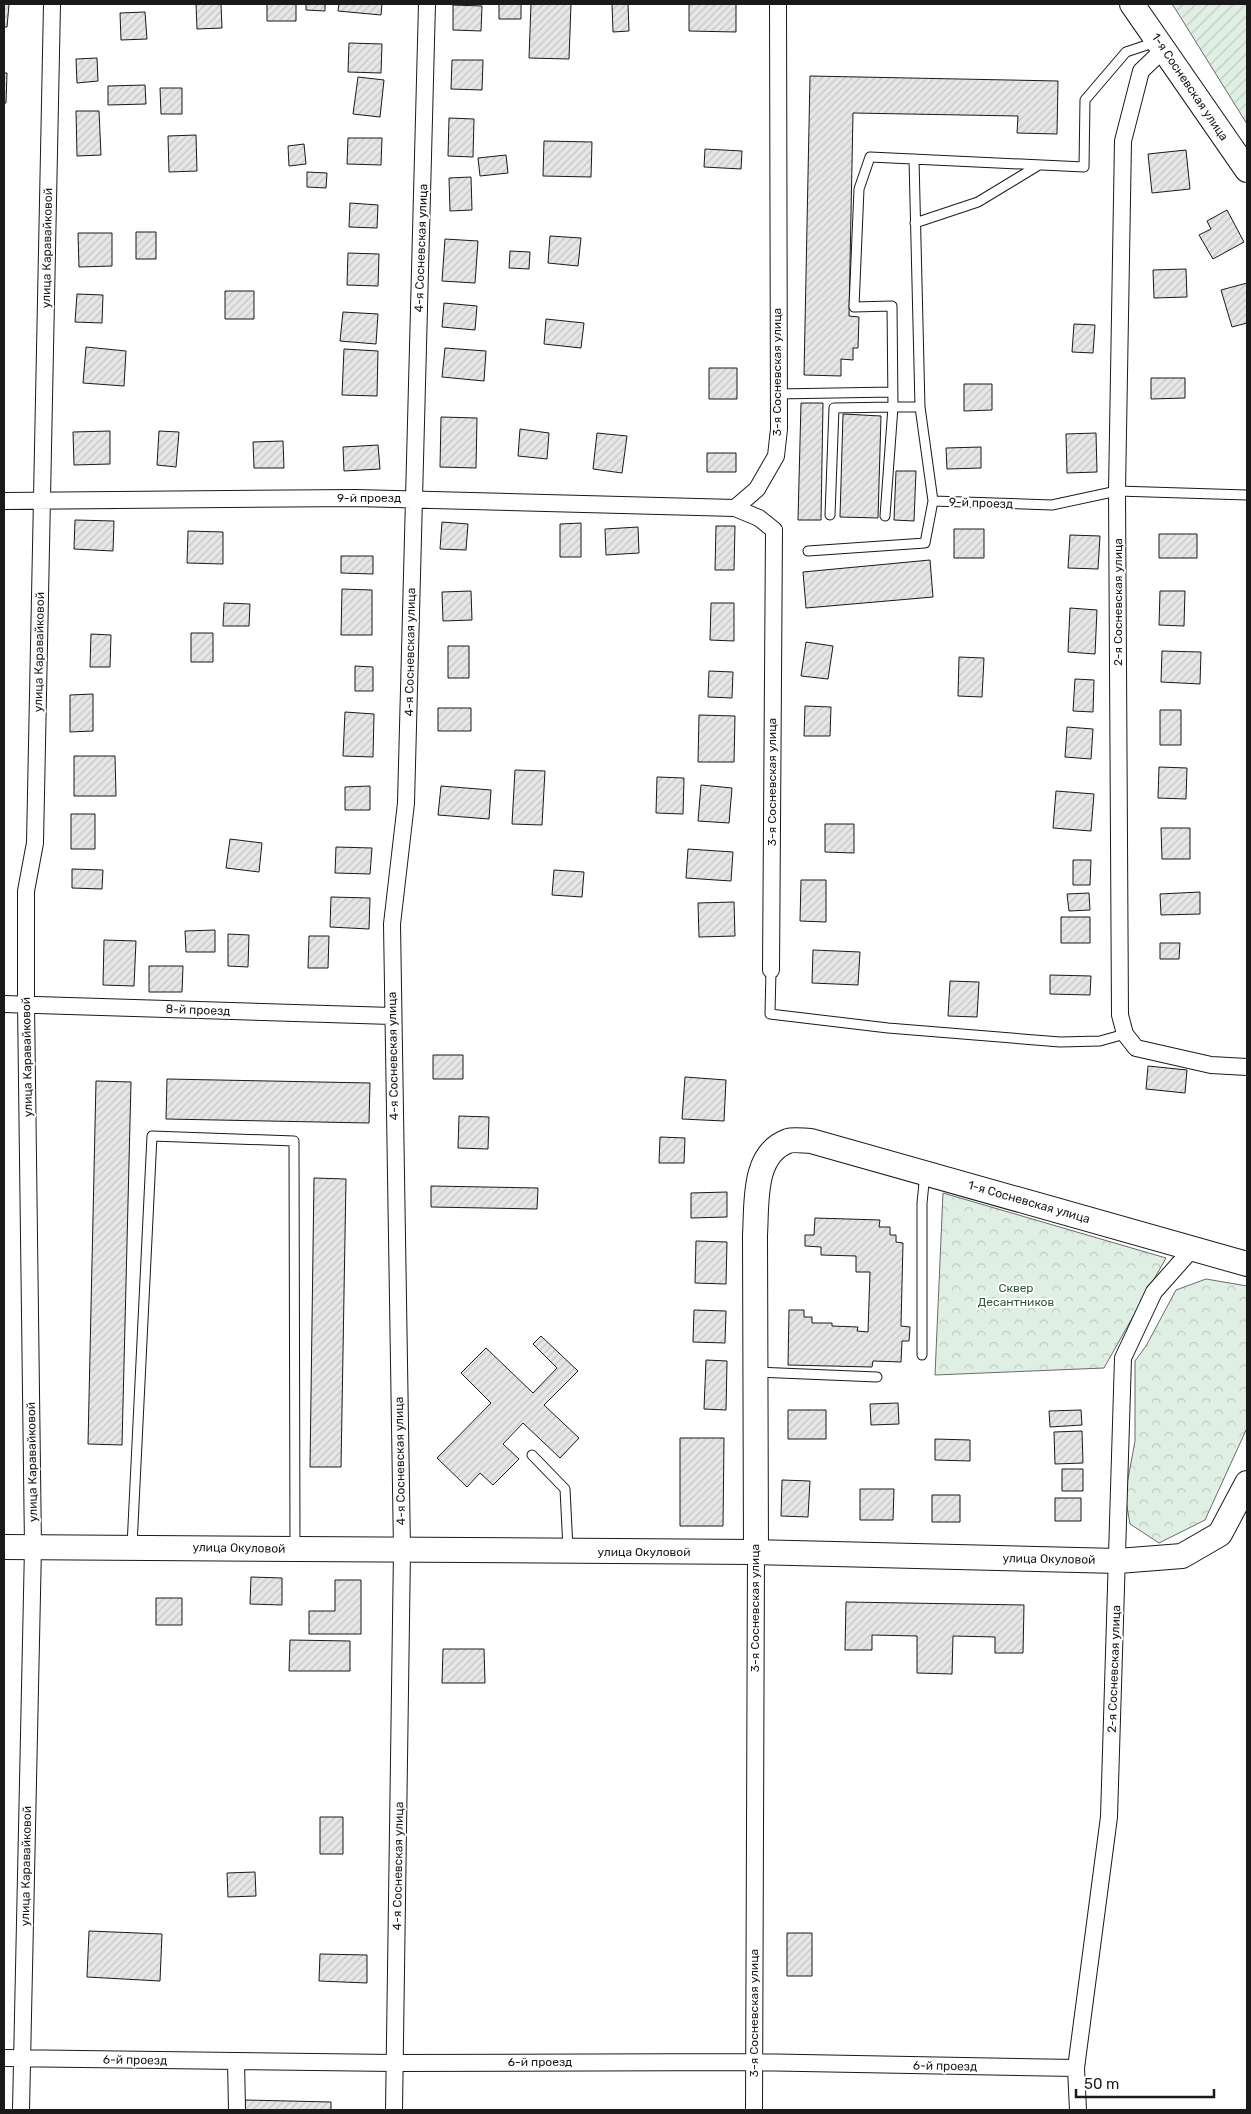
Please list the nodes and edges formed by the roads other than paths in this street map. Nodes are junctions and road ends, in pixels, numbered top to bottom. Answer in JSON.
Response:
{"nodes":[{"id":1,"x":52,"y":4,"type":"edge"},
{"id":2,"x":427,"y":4,"type":"edge"},
{"id":3,"x":778,"y":4,"type":"edge"},
{"id":4,"x":1132,"y":4,"type":"edge"},
{"id":5,"x":1161,"y":45,"type":"junction"},
{"id":6,"x":914,"y":159,"type":"junction"},
{"id":7,"x":1039,"y":165,"type":"junction"},
{"id":8,"x":1247,"y":170,"type":"edge"},
{"id":9,"x":915,"y":223,"type":"junction"},
{"id":10,"x":893,"y":392,"type":"junction"},
{"id":11,"x":777,"y":394,"type":"junction"},
{"id":12,"x":920,"y":407,"type":"junction"},
{"id":13,"x":893,"y":408,"type":"junction"},
{"id":14,"x":1117,"y":491,"type":"junction"},
{"id":15,"x":1247,"y":495,"type":"edge"},
{"id":16,"x":414,"y":499,"type":"junction"},
{"id":17,"x":4,"y":501,"type":"edge"},
{"id":18,"x":41,"y":502,"type":"junction"},
{"id":19,"x":932,"y":502,"type":"junction"},
{"id":20,"x":735,"y":508,"type":"junction"},
{"id":21,"x":830,"y":515,"type":"dead end"},
{"id":22,"x":885,"y":516,"type":"dead end"},
{"id":23,"x":808,"y":551,"type":"dead end"},
{"id":24,"x":771,"y":970,"type":"joint"},
{"id":25,"x":26,"y":1003,"type":"junction"},
{"id":26,"x":4,"y":1004,"type":"edge"},
{"id":27,"x":392,"y":1016,"type":"junction"},
{"id":28,"x":1125,"y":1034,"type":"junction"},
{"id":29,"x":1247,"y":1067,"type":"edge"},
{"id":30,"x":811,"y":1141,"type":"joint"},
{"id":31,"x":925,"y":1173,"type":"junction"},
{"id":32,"x":1193,"y":1248,"type":"junction"},
{"id":33,"x":1247,"y":1264,"type":"edge"},
{"id":34,"x":922,"y":1355,"type":"dead end"},
{"id":35,"x":755,"y":1372,"type":"junction"},
{"id":36,"x":877,"y":1376,"type":"dead end"},
{"id":37,"x":532,"y":1455,"type":"dead end"},
{"id":38,"x":1247,"y":1482,"type":"edge"},
{"id":39,"x":4,"y":1547,"type":"edge"},
{"id":40,"x":33,"y":1547,"type":"junction"},
{"id":41,"x":132,"y":1547,"type":"junction"},
{"id":42,"x":295,"y":1549,"type":"junction"},
{"id":43,"x":402,"y":1550,"type":"junction"},
{"id":44,"x":568,"y":1551,"type":"junction"},
{"id":45,"x":756,"y":1552,"type":"junction"},
{"id":46,"x":1118,"y":1561,"type":"junction"},
{"id":47,"x":4,"y":2058,"type":"edge"},
{"id":48,"x":21,"y":2058,"type":"junction"},
{"id":49,"x":236,"y":2061,"type":"junction"},
{"id":50,"x":394,"y":2062,"type":"junction"},
{"id":51,"x":754,"y":2062,"type":"junction"},
{"id":52,"x":1076,"y":2068,"type":"junction"},
{"id":53,"x":21,"y":2110,"type":"edge"},
{"id":54,"x":237,"y":2110,"type":"edge"},
{"id":55,"x":394,"y":2110,"type":"edge"},
{"id":56,"x":754,"y":2110,"type":"edge"},
{"id":57,"x":1078,"y":2110,"type":"edge"}],
"edges":[{"from":1,"to":18,"type":"street","name":"улица Каравайковой"},
{"from":2,"to":16,"type":"street","name":"4-я Сосневская улица"},
{"from":3,"to":11,"type":"street","name":"3-я Сосневская улица"},
{"from":4,"to":5,"type":"main road","name":"1-я Сосневская улица"},
{"from":5,"to":7,"type":"lane"},
{"from":5,"to":8,"type":"main road","name":"1-я Сосневская улица"},
{"from":5,"to":14,"type":"street","name":"2-я Сосневская улица"},
{"from":6,"to":7,"type":"lane"},
{"from":6,"to":9,"type":"lane","name":"9-й проезд"},
{"from":6,"to":10,"type":"lane"},
{"from":7,"to":9,"type":"lane"},
{"from":9,"to":12,"type":"lane","name":"9-й проезд"},
{"from":10,"to":11,"type":"lane"},
{"from":10,"to":13,"type":"lane"},
{"from":11,"to":20,"type":"street","name":"3-я Сосневская улица"},
{"from":12,"to":13,"type":"lane"},
{"from":12,"to":19,"type":"lane","name":"9-й проезд"},
{"from":13,"to":21,"type":"lane"},
{"from":13,"to":22,"type":"lane"},
{"from":14,"to":15,"type":"lane","name":"9-й проезд"},
{"from":14,"to":19,"type":"lane","name":"9-й проезд"},
{"from":14,"to":28,"type":"street","name":"2-я Сосневская улица"},
{"from":16,"to":18,"type":"street","name":"9-й проезд"},
{"from":16,"to":20,"type":"street","name":"9-й проезд"},
{"from":16,"to":27,"type":"street","name":"4-я Сосневская улица"},
{"from":17,"to":18,"type":"street","name":"9-й проезд"},
{"from":18,"to":25,"type":"street","name":"улица Каравайковой"},
{"from":19,"to":23,"type":"lane"},
{"from":20,"to":24,"type":"street","name":"3-я Сосневская улица"},
{"from":24,"to":28,"type":"lane"},
{"from":25,"to":26,"type":"street","name":"8-й проезд"},
{"from":25,"to":27,"type":"street","name":"8-й проезд"},
{"from":25,"to":40,"type":"street","name":"улица Каравайковой"},
{"from":27,"to":43,"type":"street","name":"4-я Сосневская улица"},
{"from":28,"to":29,"type":"street"},
{"from":30,"to":31,"type":"main road","name":"1-я Сосневская улица"},
{"from":30,"to":35,"type":"main road","name":"3-я Сосневская улица"},
{"from":31,"to":32,"type":"main road","name":"1-я Сосневская улица"},
{"from":31,"to":34,"type":"lane"},
{"from":32,"to":33,"type":"main road","name":"1-я Сосневская улица"},
{"from":32,"to":46,"type":"street","name":"2-я Сосневская улица"},
{"from":35,"to":36,"type":"lane"},
{"from":35,"to":45,"type":"main road","name":"3-я Сосневская улица"},
{"from":37,"to":44,"type":"lane"},
{"from":38,"to":46,"type":"main road","name":"улица Окуловой"},
{"from":39,"to":40,"type":"main road","name":"улица Окуловой"},
{"from":40,"to":41,"type":"main road","name":"улица Окуловой"},
{"from":40,"to":48,"type":"street","name":"улица Каравайковой"},
{"from":41,"to":42,"type":"main road","name":"улица Окуловой"},
{"from":41,"to":42,"type":"lane"},
{"from":42,"to":43,"type":"main road","name":"улица Окуловой"},
{"from":43,"to":44,"type":"main road","name":"улица Окуловой"},
{"from":43,"to":50,"type":"street","name":"4-я Сосневская улица"},
{"from":44,"to":45,"type":"main road","name":"улица Окуловой"},
{"from":45,"to":46,"type":"main road","name":"улица Окуловой"},
{"from":45,"to":51,"type":"street","name":"3-я Сосневская улица"},
{"from":46,"to":52,"type":"street","name":"2-я Сосневская улица"},
{"from":47,"to":48,"type":"street","name":"6-й проезд"},
{"from":48,"to":49,"type":"street","name":"6-й проезд"},
{"from":48,"to":53,"type":"street","name":"улица Каравайковой"},
{"from":49,"to":50,"type":"street","name":"6-й проезд"},
{"from":49,"to":54,"type":"street"},
{"from":50,"to":51,"type":"street","name":"6-й проезд"},
{"from":50,"to":55,"type":"street","name":"4-я Сосневская улица"},
{"from":51,"to":52,"type":"street","name":"6-й проезд"},
{"from":51,"to":56,"type":"street","name":"3-я Сосневская улица"},
{"from":52,"to":57,"type":"street","name":"2-я Сосневская улица"}]}
